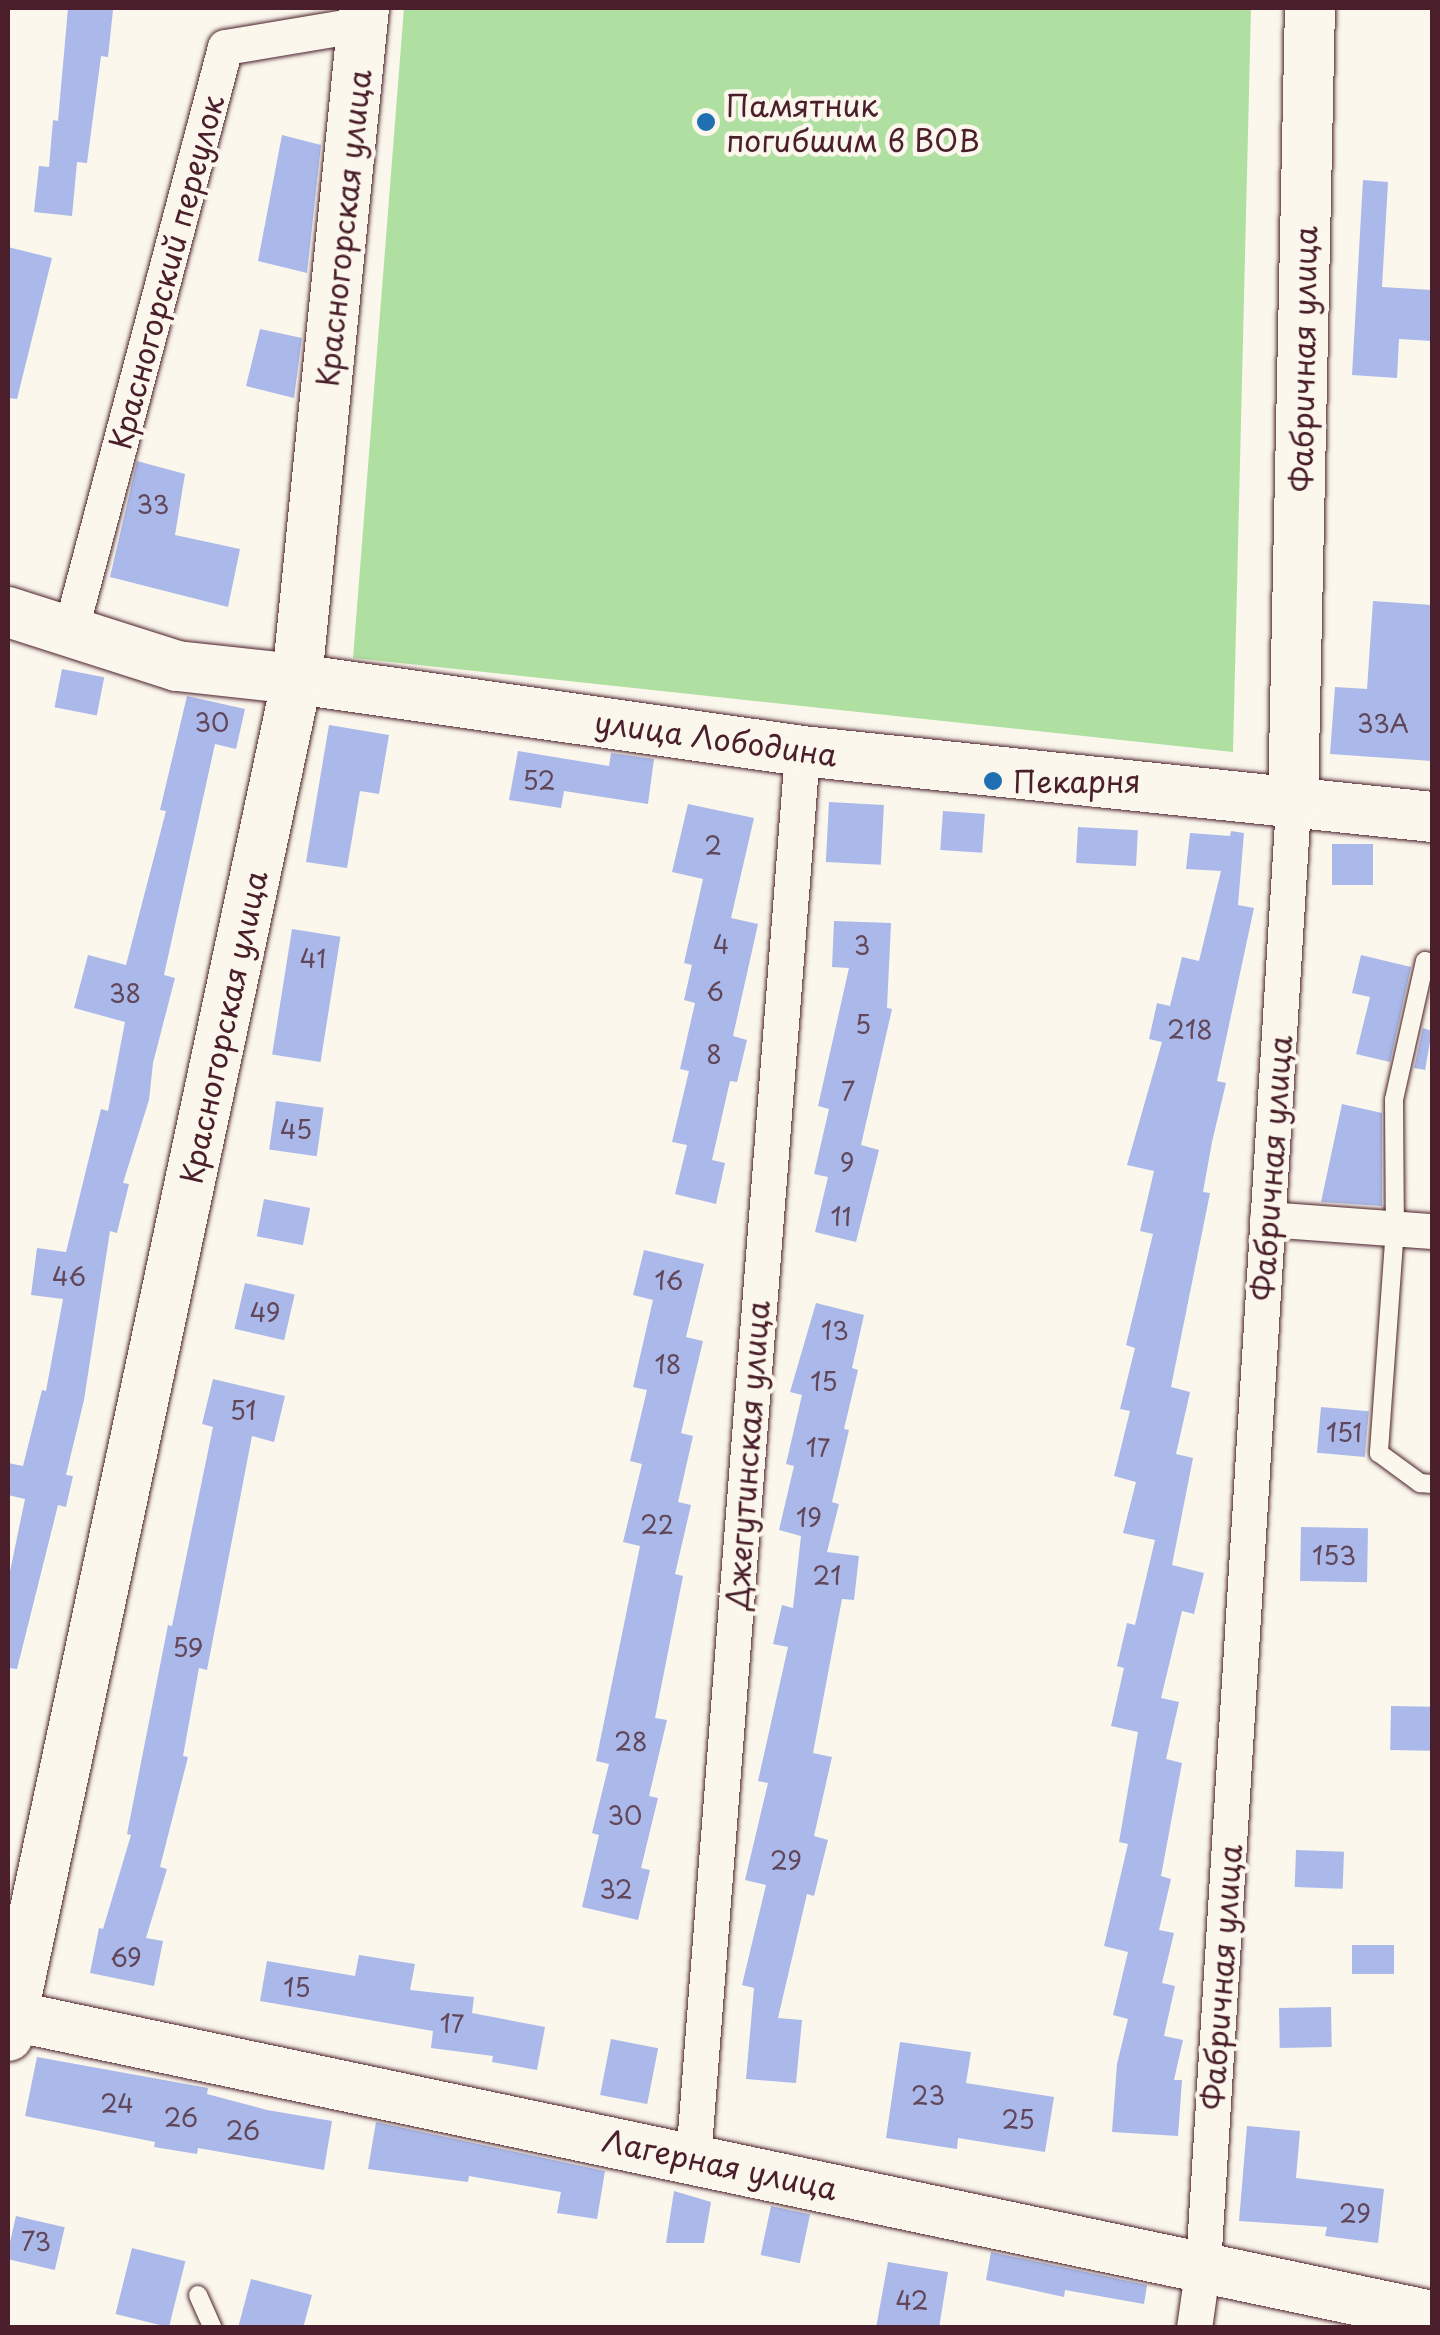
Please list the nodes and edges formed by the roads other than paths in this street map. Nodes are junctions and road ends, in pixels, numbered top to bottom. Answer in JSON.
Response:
{"nodes":[{"id":1,"x":1310,"y":8,"type":"edge"},
{"id":2,"x":364,"y":16,"type":"edge"},
{"id":3,"x":8,"y":612,"type":"edge"},
{"id":4,"x":70,"y":632,"type":"junction"},
{"id":5,"x":297,"y":679,"type":"junction"},
{"id":6,"x":802,"y":751,"type":"junction"},
{"id":7,"x":1293,"y":804,"type":"junction"},
{"id":8,"x":1432,"y":818,"type":"edge"},
{"id":9,"x":1432,"y":963,"type":"edge"},
{"id":10,"x":1268,"y":1219,"type":"junction"},
{"id":11,"x":1395,"y":1228,"type":"junction"},
{"id":12,"x":1432,"y":1231,"type":"edge"},
{"id":13,"x":1432,"y":1484,"type":"edge"},
{"id":14,"x":9,"y":2022,"type":"edge"},
{"id":15,"x":692,"y":2159,"type":"junction"},
{"id":16,"x":1203,"y":2266,"type":"junction"},
{"id":17,"x":198,"y":2295,"type":"dead end"},
{"id":18,"x":1432,"y":2316,"type":"edge"},
{"id":19,"x":213,"y":2328,"type":"edge"},
{"id":20,"x":1194,"y":2328,"type":"edge"}],
"edges":[{"from":1,"to":7,"type":"street","name":"Фабричная улица"},
{"from":2,"to":4,"type":"street","name":"Красногорский переулок"},
{"from":2,"to":5,"type":"street","name":"Красногорская улица"},
{"from":3,"to":4,"type":"street","name":"улица Лободина"},
{"from":4,"to":5,"type":"street","name":"улица Лободина"},
{"from":5,"to":6,"type":"street","name":"улица Лободина"},
{"from":5,"to":14,"type":"street","name":"Красногорская улица"},
{"from":6,"to":7,"type":"street","name":"улица Лободина"},
{"from":6,"to":15,"type":"street","name":"Джегутинская улица"},
{"from":7,"to":8,"type":"street","name":"улица Лободина"},
{"from":7,"to":10,"type":"street","name":"Фабричная улица"},
{"from":9,"to":11,"type":"lane"},
{"from":10,"to":11,"type":"street"},
{"from":10,"to":16,"type":"street","name":"Фабричная улица"},
{"from":11,"to":12,"type":"street"},
{"from":11,"to":13,"type":"lane"},
{"from":14,"to":15,"type":"street","name":"Лагерная улица"},
{"from":15,"to":16,"type":"street","name":"Лагерная улица"},
{"from":16,"to":18,"type":"street","name":"Лагерная улица"},
{"from":16,"to":20,"type":"street","name":"Фабричная улица"},
{"from":17,"to":19,"type":"lane"}]}
